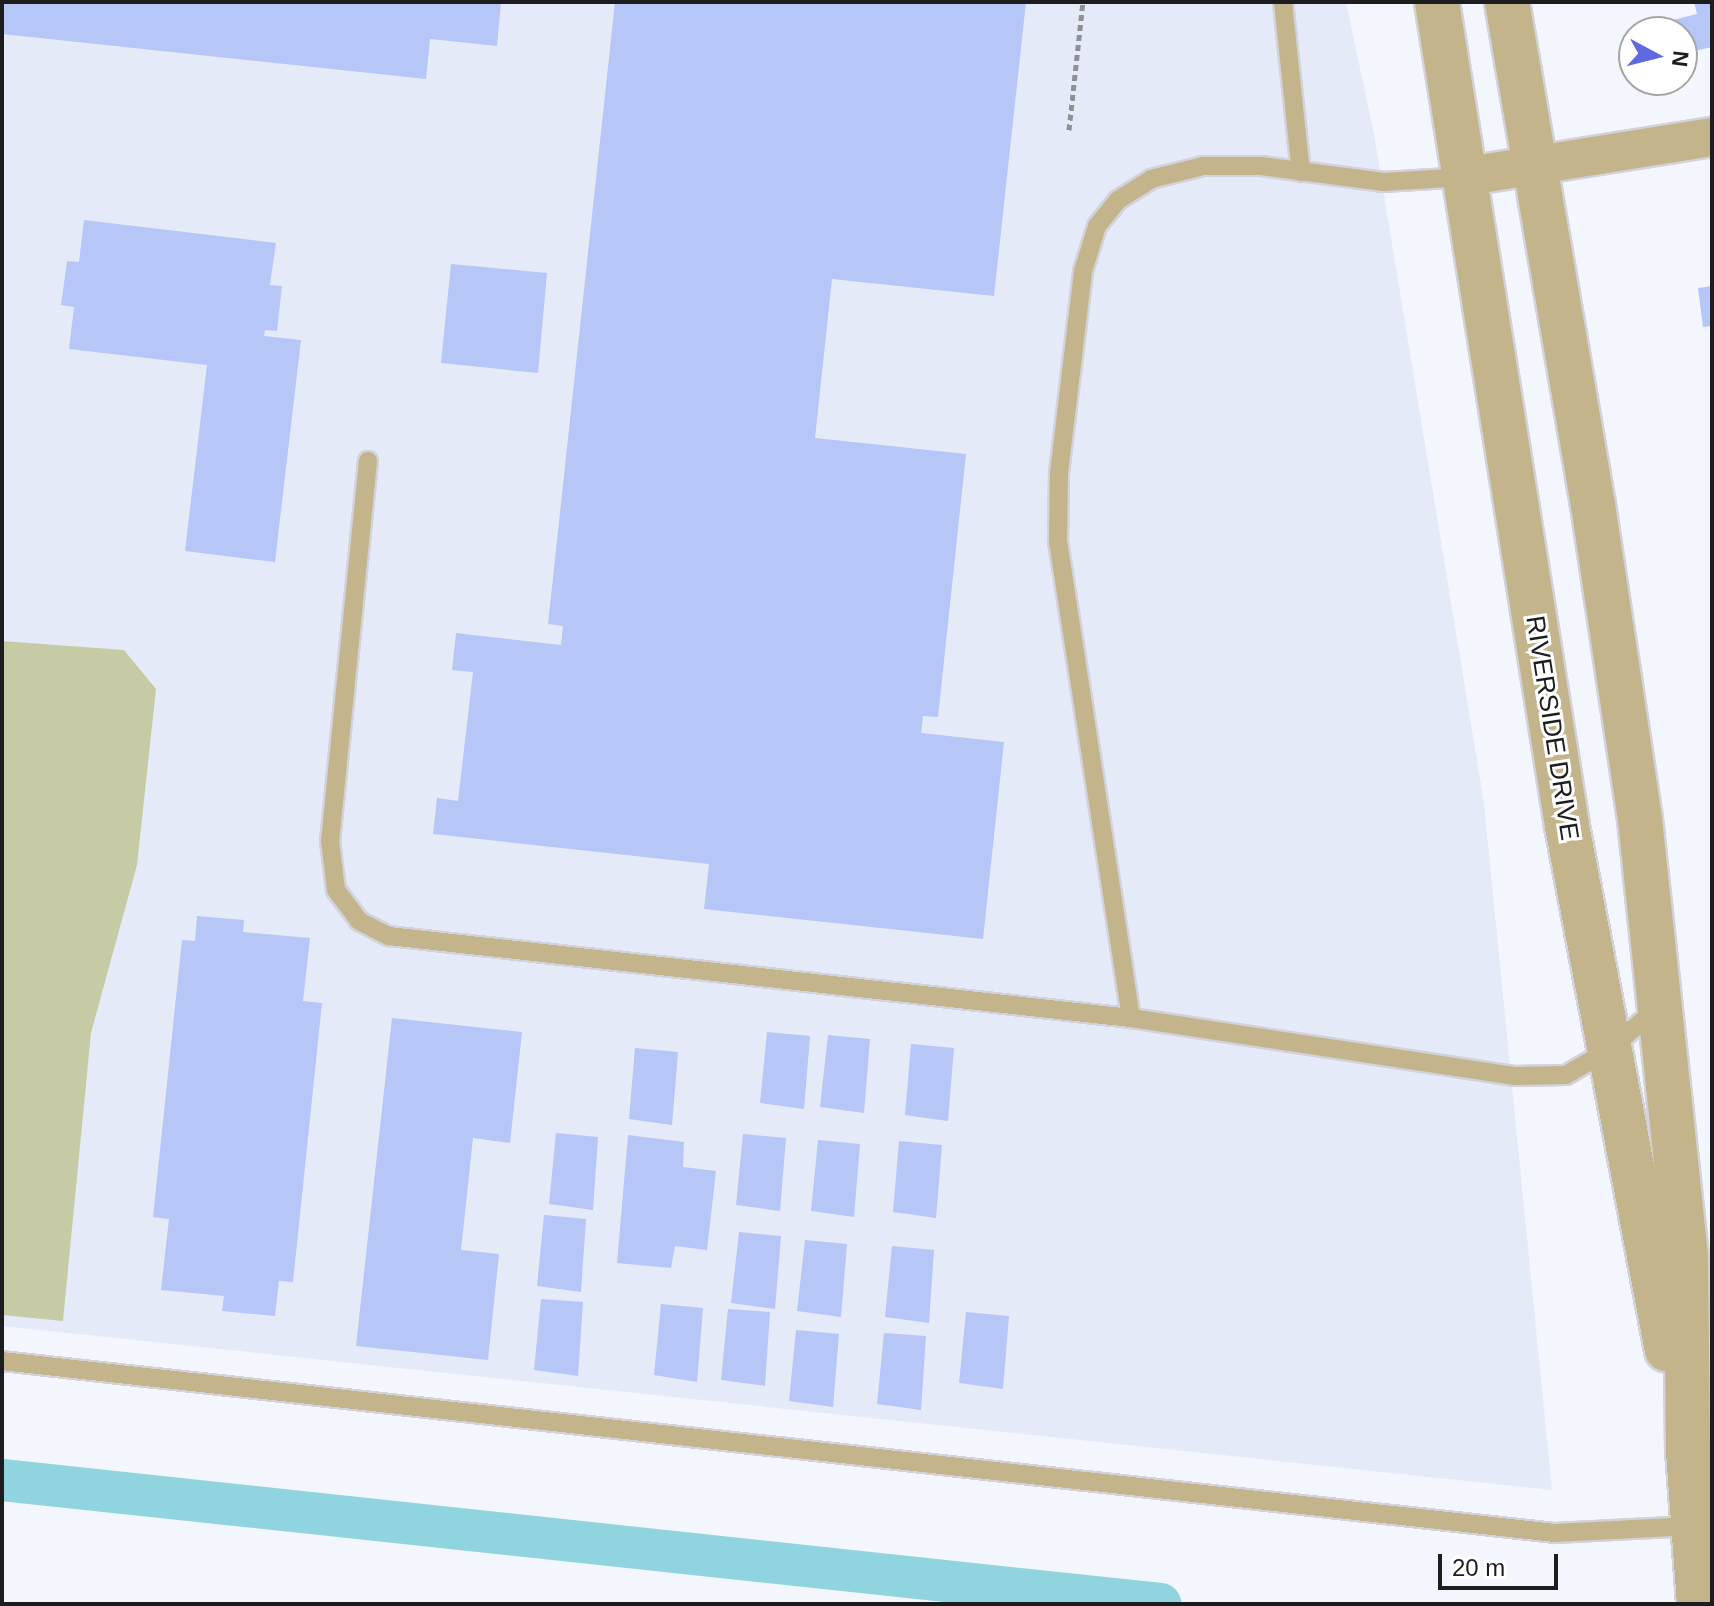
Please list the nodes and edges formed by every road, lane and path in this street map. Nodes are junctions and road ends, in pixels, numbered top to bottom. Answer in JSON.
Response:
{"nodes":[{"id":1,"x":1083,"y":2,"type":"edge"},
{"id":2,"x":1283,"y":2,"type":"edge"},
{"id":3,"x":1437,"y":2,"type":"edge"},
{"id":4,"x":1483,"y":2,"type":"edge"},
{"id":5,"x":1507,"y":2,"type":"edge"},
{"id":6,"x":1518,"y":83,"type":"junction"},
{"id":7,"x":1069,"y":130,"type":"dead end"},
{"id":8,"x":1712,"y":137,"type":"edge"},
{"id":9,"x":1536,"y":168,"type":"junction"},
{"id":10,"x":1301,"y":172,"type":"junction"},
{"id":11,"x":1468,"y":176,"type":"junction"},
{"id":12,"x":368,"y":461,"type":"dead end"},
{"id":13,"x":1659,"y":1006,"type":"junction"},
{"id":14,"x":1131,"y":1018,"type":"junction"},
{"id":15,"x":1609,"y":1050,"type":"junction"},
{"id":16,"x":2,"y":1361,"type":"edge"},
{"id":17,"x":1688,"y":1451,"type":"junction"},
{"id":18,"x":1694,"y":1526,"type":"junction"},
{"id":19,"x":1699,"y":1592,"type":"edge"}],
"edges":[{"from":1,"to":7,"type":"path"},
{"from":2,"to":10,"type":"lane"},
{"from":3,"to":11,"type":"street","name":"RIVERSIDE DRIVE"},
{"from":4,"to":6,"type":"street"},
{"from":5,"to":6,"type":"street","name":"RIVERSIDE DRIVE"},
{"from":6,"to":9,"type":"street","name":"RIVERSIDE DRIVE"},
{"from":8,"to":9,"type":"street"},
{"from":9,"to":11,"type":"street"},
{"from":9,"to":13,"type":"street","name":"RIVERSIDE DRIVE"},
{"from":10,"to":11,"type":"lane"},
{"from":10,"to":14,"type":"lane"},
{"from":11,"to":15,"type":"street","name":"RIVERSIDE DRIVE"},
{"from":12,"to":14,"type":"lane"},
{"from":13,"to":15,"type":"lane"},
{"from":13,"to":17,"type":"street","name":"RIVERSIDE DRIVE"},
{"from":14,"to":15,"type":"lane"},
{"from":15,"to":17,"type":"street","name":"RIVERSIDE DRIVE"},
{"from":16,"to":18,"type":"lane"},
{"from":17,"to":18,"type":"street","name":"RIVERSIDE DRIVE"},
{"from":18,"to":19,"type":"street","name":"RIVERSIDE DRIVE"}]}
